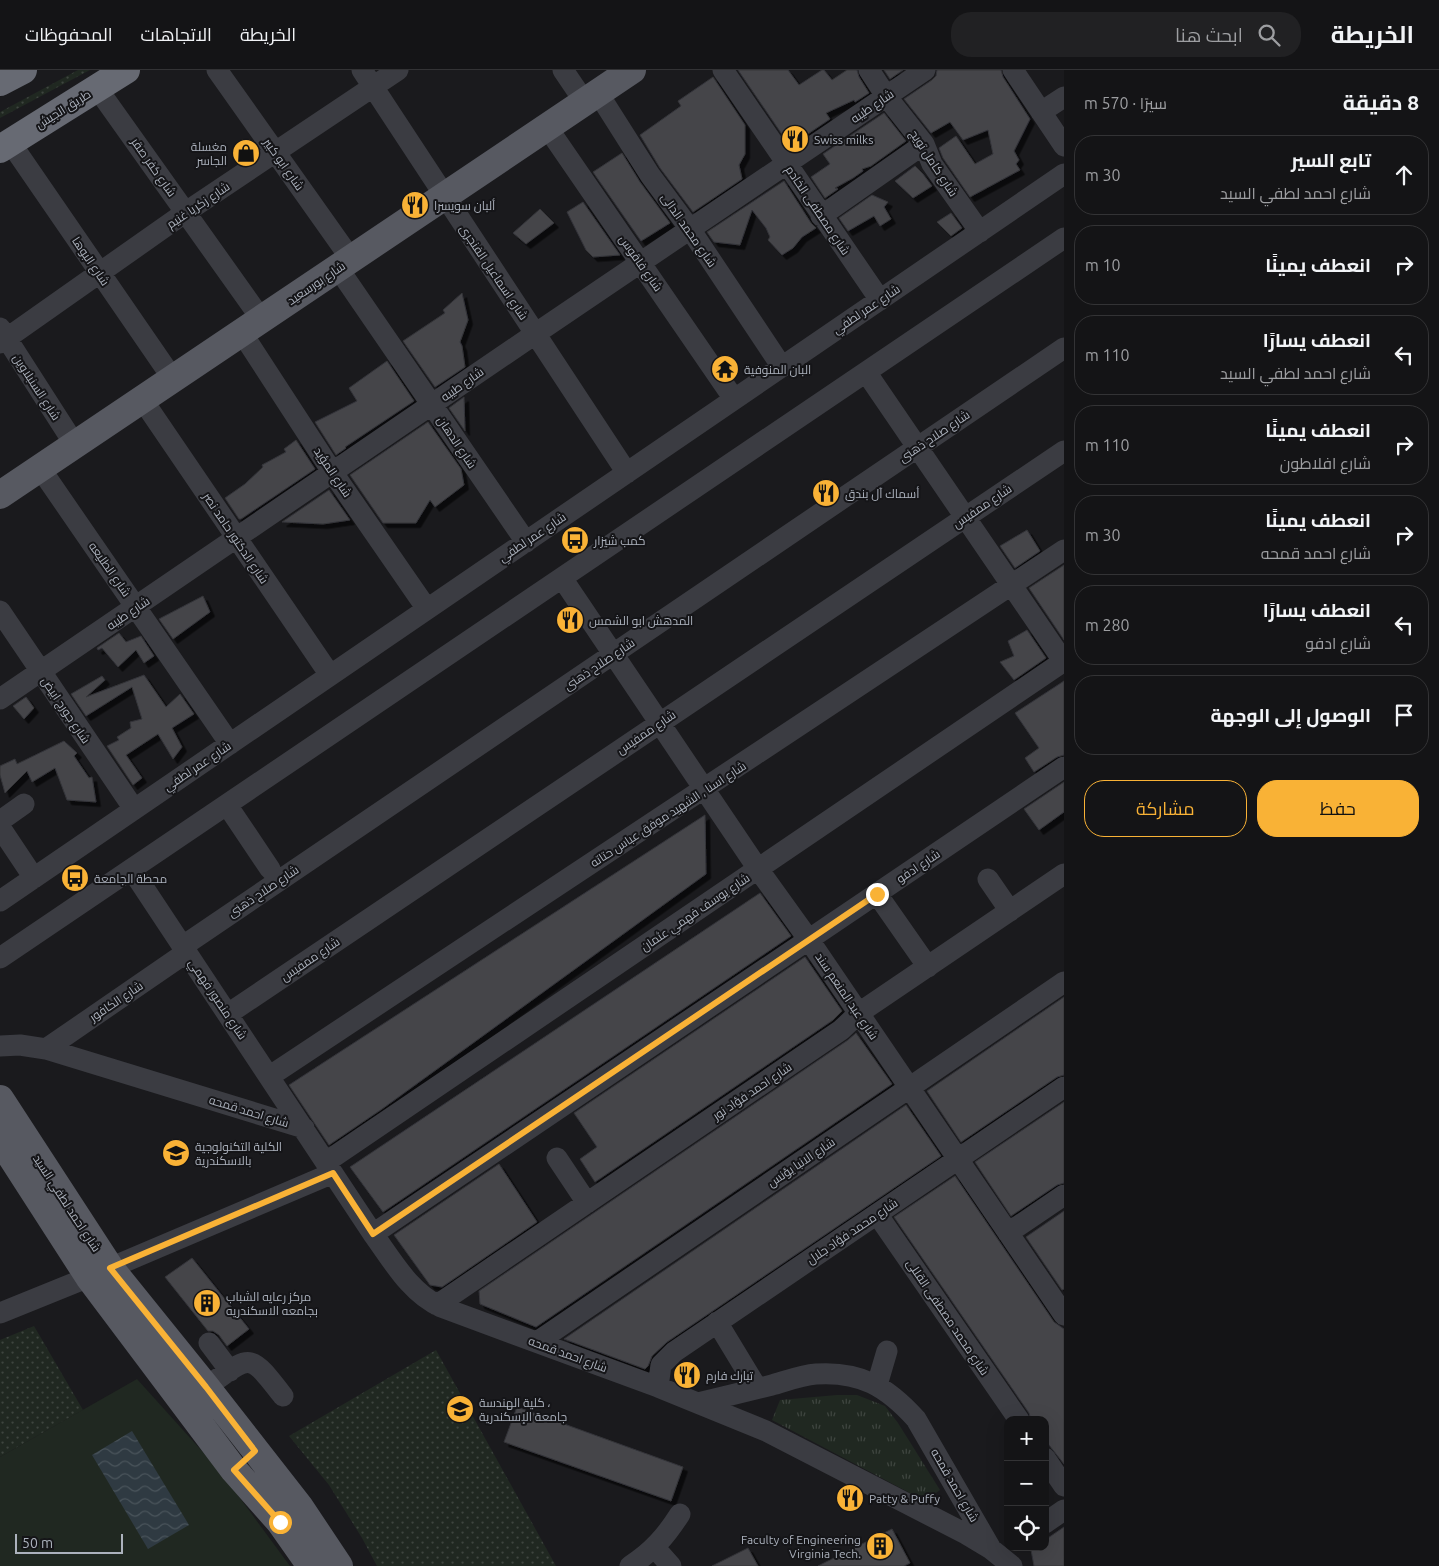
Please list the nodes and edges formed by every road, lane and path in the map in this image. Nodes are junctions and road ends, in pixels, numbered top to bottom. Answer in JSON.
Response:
{"nodes":[{"id":1,"x":23,"y":70,"type":"edge"},
{"id":2,"x":126,"y":70,"type":"edge"},
{"id":3,"x":217,"y":70,"type":"edge"},
{"id":4,"x":398,"y":70,"type":"edge"},
{"id":5,"x":563,"y":70,"type":"edge"},
{"id":6,"x":632,"y":70,"type":"edge"},
{"id":7,"x":724,"y":70,"type":"edge"},
{"id":8,"x":869,"y":70,"type":"edge"},
{"id":9,"x":925,"y":70,"type":"edge"},
{"id":10,"x":1013,"y":70,"type":"edge"},
{"id":11,"x":368,"y":79,"type":"edge"},
{"id":12,"x":0,"y":82,"type":"edge"},
{"id":13,"x":97,"y":88,"type":"junction"},
{"id":14,"x":886,"y":96,"type":"junction"},
{"id":15,"x":591,"y":97,"type":"junction"},
{"id":16,"x":1064,"y":97,"type":"edge"},
{"id":17,"x":1041,"y":112,"type":"junction"},
{"id":18,"x":547,"y":127,"type":"junction"},
{"id":19,"x":924,"y":144,"type":"junction"},
{"id":20,"x":5,"y":145,"type":"edge"},
{"id":21,"x":1064,"y":146,"type":"edge"},
{"id":22,"x":276,"y":152,"type":"junction"},
{"id":23,"x":786,"y":164,"type":"junction"},
{"id":24,"x":1064,"y":174,"type":"edge"},
{"id":25,"x":444,"y":197,"type":"junction"},
{"id":26,"x":186,"y":212,"type":"junction"},
{"id":27,"x":821,"y":216,"type":"junction"},
{"id":28,"x":690,"y":229,"type":"junction"},
{"id":29,"x":980,"y":232,"type":"junction"},
{"id":30,"x":1064,"y":238,"type":"edge"},
{"id":31,"x":640,"y":263,"type":"junction"},
{"id":32,"x":345,"y":264,"type":"junction"},
{"id":33,"x":100,"y":274,"type":"junction"},
{"id":34,"x":880,"y":300,"type":"junction"},
{"id":35,"x":252,"y":326,"type":"junction"},
{"id":36,"x":535,"y":334,"type":"junction"},
{"id":37,"x":2,"y":337,"type":"edge"},
{"id":38,"x":1064,"y":348,"type":"edge"},
{"id":39,"x":782,"y":367,"type":"junction"},
{"id":40,"x":866,"y":372,"type":"junction"},
{"id":41,"x":173,"y":379,"type":"junction"},
{"id":42,"x":142,"y":399,"type":"junction"},
{"id":43,"x":734,"y":399,"type":"junction"},
{"id":44,"x":432,"y":405,"type":"junction"},
{"id":45,"x":75,"y":445,"type":"junction"},
{"id":46,"x":917,"y":448,"type":"junction"},
{"id":47,"x":1064,"y":451,"type":"edge"},
{"id":48,"x":40,"y":468,"type":"junction"},
{"id":49,"x":333,"y":473,"type":"junction"},
{"id":50,"x":627,"y":473,"type":"junction"},
{"id":51,"x":0,"y":495,"type":"edge"},
{"id":52,"x":965,"y":518,"type":"junction"},
{"id":53,"x":236,"y":539,"type":"junction"},
{"id":54,"x":526,"y":542,"type":"junction"},
{"id":55,"x":1064,"y":550,"type":"edge"},
{"id":56,"x":562,"y":578,"type":"junction"},
{"id":57,"x":1012,"y":586,"type":"junction"},
{"id":58,"x":136,"y":607,"type":"junction"},
{"id":59,"x":427,"y":609,"type":"junction"},
{"id":60,"x":0,"y":611,"type":"edge"},
{"id":61,"x":614,"y":653,"type":"junction"},
{"id":62,"x":1064,"y":662,"type":"edge"},
{"id":63,"x":40,"y":672,"type":"junction"},
{"id":64,"x":330,"y":676,"type":"junction"},
{"id":65,"x":0,"y":699,"type":"edge"},
{"id":66,"x":660,"y":723,"type":"junction"},
{"id":67,"x":230,"y":744,"type":"junction"},
{"id":68,"x":1064,"y":767,"type":"edge"},
{"id":69,"x":704,"y":790,"type":"junction"},
{"id":70,"x":24,"y":804,"type":"dead end"},
{"id":71,"x":227,"y":805,"type":"junction"},
{"id":72,"x":134,"y":809,"type":"junction"},
{"id":73,"x":0,"y":821,"type":"edge"},
{"id":74,"x":0,"y":827,"type":"edge"},
{"id":75,"x":270,"y":869,"type":"dead end"},
{"id":76,"x":758,"y":869,"type":"junction"},
{"id":77,"x":132,"y":870,"type":"junction"},
{"id":78,"x":1064,"y":874,"type":"edge"},
{"id":79,"x":34,"y":878,"type":"junction"},
{"id":80,"x":988,"y":879,"type":"dead end"},
{"id":81,"x":877,"y":894,"type":"junction"},
{"id":82,"x":0,"y":901,"type":"edge"},
{"id":83,"x":1010,"y":911,"type":"junction"},
{"id":84,"x":809,"y":940,"type":"junction"},
{"id":85,"x":185,"y":949,"type":"junction"},
{"id":86,"x":0,"y":958,"type":"edge"},
{"id":87,"x":928,"y":967,"type":"junction"},
{"id":88,"x":1064,"y":982,"type":"edge"},
{"id":89,"x":859,"y":1013,"type":"junction"},
{"id":90,"x":228,"y":1014,"type":"junction"},
{"id":91,"x":0,"y":1046,"type":"edge"},
{"id":92,"x":46,"y":1049,"type":"junction"},
{"id":93,"x":270,"y":1076,"type":"junction"},
{"id":94,"x":1064,"y":1087,"type":"edge"},
{"id":95,"x":909,"y":1088,"type":"junction"},
{"id":96,"x":0,"y":1099,"type":"edge"},
{"id":97,"x":304,"y":1128,"type":"junction"},
{"id":98,"x":0,"y":1139,"type":"edge"},
{"id":99,"x":557,"y":1158,"type":"dead end"},
{"id":100,"x":958,"y":1159,"type":"junction"},
{"id":101,"x":330,"y":1168,"type":"junction"},
{"id":102,"x":1064,"y":1195,"type":"edge"},
{"id":103,"x":587,"y":1203,"type":"junction"},
{"id":104,"x":877,"y":1214,"type":"junction"},
{"id":105,"x":1008,"y":1232,"type":"junction"},
{"id":106,"x":373,"y":1234,"type":"junction"},
{"id":107,"x":99,"y":1272,"type":"junction"},
{"id":108,"x":437,"y":1305,"type":"junction"},
{"id":109,"x":1062,"y":1306,"type":"edge"},
{"id":110,"x":0,"y":1313,"type":"edge"},
{"id":111,"x":717,"y":1322,"type":"junction"},
{"id":112,"x":537,"y":1342,"type":"junction"},
{"id":113,"x":210,"y":1343,"type":"dead end"},
{"id":114,"x":887,"y":1351,"type":"dead end"},
{"id":115,"x":230,"y":1370,"type":"junction"},
{"id":116,"x":877,"y":1385,"type":"junction"},
{"id":117,"x":206,"y":1387,"type":"junction"},
{"id":118,"x":658,"y":1387,"type":"junction"},
{"id":119,"x":757,"y":1388,"type":"junction"},
{"id":120,"x":283,"y":1396,"type":"dead end"},
{"id":121,"x":698,"y":1403,"type":"junction"},
{"id":122,"x":1016,"y":1416,"type":"edge"},
{"id":123,"x":255,"y":1451,"type":"junction"},
{"id":124,"x":1047,"y":1461,"type":"edge"},
{"id":125,"x":234,"y":1470,"type":"junction"},
{"id":126,"x":1064,"y":1486,"type":"edge"},
{"id":127,"x":1064,"y":1510,"type":"edge"},
{"id":128,"x":680,"y":1514,"type":"dead end"},
{"id":129,"x":1049,"y":1520,"type":"edge"},
{"id":130,"x":655,"y":1548,"type":"junction"},
{"id":131,"x":1003,"y":1554,"type":"edge"},
{"id":132,"x":311,"y":1566,"type":"edge"},
{"id":133,"x":339,"y":1566,"type":"edge"},
{"id":134,"x":630,"y":1566,"type":"edge"},
{"id":135,"x":671,"y":1566,"type":"edge"}],
"edges":[{"from":1,"to":12,"type":"highway"},
{"from":2,"to":13,"type":"highway","name":"طريق الجيش"},
{"from":3,"to":22,"type":"street","name":"شارع ابو كبير"},
{"from":4,"to":11,"type":"street","name":"شارع زكريا غنيم"},
{"from":5,"to":15,"type":"street","name":"شارع محمد الدالى"},
{"from":6,"to":15,"type":"main road","name":"شارع بورسعيد"},
{"from":7,"to":23,"type":"street","name":"شارع مصطفى الخادم"},
{"from":8,"to":14,"type":"street","name":"شارع كامل تويج"},
{"from":9,"to":14,"type":"street","name":"شارع طيبه"},
{"from":10,"to":17,"type":"street"},
{"from":11,"to":22,"type":"street","name":"شارع زكريا غنيم"},
{"from":11,"to":25,"type":"street","name":"شارع اسماعيل الفنجرى"},
{"from":13,"to":20,"type":"highway","name":"طريق الجيش"},
{"from":13,"to":26,"type":"street","name":"شارع كفر صقر"},
{"from":14,"to":19,"type":"street","name":"شارع كامل تويج"},
{"from":14,"to":23,"type":"street","name":"شارع طيبه"},
{"from":15,"to":18,"type":"main road","name":"شارع بورسعيد"},
{"from":15,"to":28,"type":"street","name":"شارع محمد الدالى"},
{"from":16,"to":17,"type":"street"},
{"from":17,"to":21,"type":"street"},
{"from":18,"to":25,"type":"main road","name":"شارع بورسعيد"},
{"from":18,"to":31,"type":"street","name":"شارع فاقوس"},
{"from":19,"to":27,"type":"street"},
{"from":19,"to":29,"type":"street","name":"شارع كامل تويج"},
{"from":20,"to":33,"type":"street","name":"شارع البوها"},
{"from":22,"to":26,"type":"street","name":"شارع زكريا غنيم"},
{"from":22,"to":32,"type":"street","name":"شارع ابو كبير"},
{"from":23,"to":27,"type":"street","name":"شارع مصطفى الخادم"},
{"from":23,"to":28,"type":"street","name":"شارع طيبه"},
{"from":24,"to":29,"type":"street","name":"شارع عمر لطفي"},
{"from":25,"to":32,"type":"main road","name":"شارع بورسعيد"},
{"from":25,"to":36,"type":"street","name":"شارع اسماعيل الفنجرى"},
{"from":26,"to":33,"type":"street","name":"شارع زكريا غنيم"},
{"from":26,"to":35,"type":"street","name":"شارع كفر صقر"},
{"from":27,"to":34,"type":"street","name":"شارع مصطفى الخادم"},
{"from":28,"to":31,"type":"street","name":"شارع طيبه"},
{"from":28,"to":39,"type":"street","name":"شارع محمد الدالى"},
{"from":29,"to":34,"type":"street","name":"شارع عمر لطفي"},
{"from":30,"to":40,"type":"street"},
{"from":31,"to":36,"type":"street","name":"شارع طيبه"},
{"from":31,"to":43,"type":"street","name":"شارع فاقوس"},
{"from":32,"to":35,"type":"main road","name":"شارع بورسعيد"},
{"from":32,"to":44,"type":"street","name":"شارع الدهان"},
{"from":33,"to":37,"type":"street","name":"شارع زكريا غنيم"},
{"from":33,"to":41,"type":"street","name":"شارع البوها"},
{"from":34,"to":39,"type":"street","name":"شارع عمر لطفي"},
{"from":35,"to":41,"type":"main road","name":"شارع بورسعيد"},
{"from":35,"to":49,"type":"street","name":"شارع المؤيد"},
{"from":36,"to":44,"type":"street","name":"شارع طيبه"},
{"from":36,"to":50,"type":"street","name":"شارع اسماعيل الفنجرى"},
{"from":37,"to":45,"type":"street","name":"شارع السنبلاوين"},
{"from":38,"to":46,"type":"street","name":"شارع صلاح ذهنى"},
{"from":39,"to":43,"type":"street","name":"شارع عمر لطفي"},
{"from":40,"to":46,"type":"street"},
{"from":40,"to":56,"type":"street"},
{"from":41,"to":42,"type":"main road","name":"شارع بورسعيد"},
{"from":42,"to":45,"type":"main road","name":"شارع بورسعيد"},
{"from":42,"to":53,"type":"street","name":"شارع الدكتور حامد نصر"},
{"from":43,"to":50,"type":"street","name":"شارع عمر لطفي"},
{"from":44,"to":49,"type":"street","name":"شارع طيبه"},
{"from":44,"to":54,"type":"street","name":"شارع الدهان"},
{"from":45,"to":48,"type":"main road","name":"شارع بورسعيد"},
{"from":46,"to":52,"type":"street"},
{"from":46,"to":61,"type":"street","name":"شارع صلاح ذهنى"},
{"from":47,"to":52,"type":"street","name":"شارع ممفيس"},
{"from":48,"to":51,"type":"main road","name":"شارع بورسعيد"},
{"from":48,"to":58,"type":"street","name":"شارع الطليعه"},
{"from":49,"to":53,"type":"street","name":"شارع طيبه"},
{"from":49,"to":59,"type":"street","name":"شارع المؤيد"},
{"from":50,"to":54,"type":"street","name":"شارع عمر لطفي"},
{"from":52,"to":57,"type":"street"},
{"from":52,"to":66,"type":"street","name":"شارع ممفيس"},
{"from":53,"to":58,"type":"street","name":"شارع طيبه"},
{"from":53,"to":64,"type":"street","name":"شارع الدكتور حامد نصر"},
{"from":54,"to":59,"type":"street","name":"شارع عمر لطفي"},
{"from":55,"to":57,"type":"street","name":"شارع اسنا , الشهيد موفق عباس حتاته"},
{"from":56,"to":61,"type":"street","name":"شارع عبد المنعم سند"},
{"from":56,"to":71,"type":"street"},
{"from":57,"to":62,"type":"street"},
{"from":57,"to":69,"type":"street","name":"شارع اسنا , الشهيد موفق عباس حتاته"},
{"from":58,"to":63,"type":"street","name":"شارع طيبه"},
{"from":58,"to":67,"type":"street","name":"شارع الطليعه"},
{"from":59,"to":64,"type":"street","name":"شارع عمر لطفي"},
{"from":60,"to":63,"type":"street","name":"شارع جورج ابيض"},
{"from":61,"to":66,"type":"street","name":"شارع عبد المنعم سند"},
{"from":61,"to":85,"type":"street","name":"شارع صلاح ذهنى"},
{"from":62,"to":76,"type":"street","name":"شارع يوسف فهمي عثمان"},
{"from":63,"to":65,"type":"street","name":"شارع طيبه"},
{"from":63,"to":72,"type":"street","name":"شارع جورج ابيض"},
{"from":64,"to":67,"type":"street","name":"شارع عمر لطفي"},
{"from":66,"to":69,"type":"street","name":"شارع عبد المنعم سند"},
{"from":66,"to":90,"type":"street","name":"شارع ممفيس"},
{"from":67,"to":72,"type":"street","name":"شارع عمر لطفي"},
{"from":68,"to":81,"type":"street","name":"شارع ادفو"},
{"from":69,"to":76,"type":"street","name":"شارع عبد المنعم سند"},
{"from":69,"to":93,"type":"street","name":"شارع اسنا , الشهيد موفق عباس حتاته"},
{"from":70,"to":73,"type":"street"},
{"from":71,"to":75,"type":"street"},
{"from":71,"to":77,"type":"street"},
{"from":72,"to":79,"type":"street","name":"شارع عمر لطفي"},
{"from":74,"to":79,"type":"street"},
{"from":76,"to":84,"type":"street","name":"شارع عبد المنعم سند"},
{"from":76,"to":101,"type":"street","name":"شارع يوسف فهمي عثمان"},
{"from":77,"to":85,"type":"street","name":"شارع منصور فهمي"},
{"from":77,"to":86,"type":"street"},
{"from":78,"to":83,"type":"street","name":"شارع احمد فؤاد نور"},
{"from":79,"to":82,"type":"street","name":"شارع عمر لطفي"},
{"from":80,"to":83,"type":"street"},
{"from":81,"to":84,"type":"street","name":"شارع ادفو"},
{"from":81,"to":87,"type":"street"},
{"from":83,"to":87,"type":"street","name":"شارع احمد فؤاد نور"},
{"from":84,"to":89,"type":"street","name":"شارع عبد المنعم سند"},
{"from":84,"to":106,"type":"street","name":"شارع ادفو"},
{"from":85,"to":90,"type":"street","name":"شارع منصور فهمي"},
{"from":85,"to":92,"type":"street","name":"شارع الكافور"},
{"from":87,"to":89,"type":"street","name":"شارع احمد فؤاد نور"},
{"from":88,"to":95,"type":"street","name":"شارع الانبا يؤنس"},
{"from":89,"to":95,"type":"street","name":"شارع عبد المنعم سند"},
{"from":89,"to":103,"type":"street","name":"شارع احمد فؤاد نور"},
{"from":90,"to":93,"type":"street","name":"شارع منصور فهمي"},
{"from":91,"to":92,"type":"street","name":"شارع احمد قمحه"},
{"from":92,"to":97,"type":"street","name":"شارع احمد قمحه"},
{"from":93,"to":97,"type":"street","name":"شارع منصور فهمي"},
{"from":94,"to":100,"type":"street","name":"شارع محمد فؤاد جلال"},
{"from":95,"to":100,"type":"street","name":"شارع عبد المنعم سند"},
{"from":95,"to":112,"type":"street","name":"شارع الانبا يؤنس"},
{"from":96,"to":107,"type":"main road","name":"شارع احمد لطفي السيد"},
{"from":97,"to":101,"type":"street","name":"شارع احمد قمحه"},
{"from":98,"to":107,"type":"main road","name":"شارع احمد لطفي السيد"},
{"from":99,"to":103,"type":"street"},
{"from":100,"to":104,"type":"street","name":"شارع محمد فؤاد جلال"},
{"from":100,"to":105,"type":"street","name":"شارع عبد المنعم سند"},
{"from":101,"to":106,"type":"street","name":"شارع احمد قمحه"},
{"from":101,"to":107,"type":"street","name":"شارع يوسف فهمي عثمان"},
{"from":102,"to":105,"type":"street"},
{"from":103,"to":108,"type":"street","name":"شارع احمد فؤاد نور"},
{"from":104,"to":111,"type":"street","name":"شارع محمد فؤاد جلال"},
{"from":104,"to":122,"type":"street","name":"شارع محمد مصطفى القللى"},
{"from":105,"to":109,"type":"street","name":"شارع عبد المنعم سند"},
{"from":106,"to":108,"type":"street","name":"شارع احمد قمحه"},
{"from":107,"to":110,"type":"street","name":"شارع يوسف فهمي عثمان"},
{"from":107,"to":117,"type":"main road","name":"شارع احمد لطفي السيد"},
{"from":107,"to":125,"type":"main road","name":"شارع احمد لطفي السيد"},
{"from":108,"to":112,"type":"street","name":"شارع احمد قمحه"},
{"from":111,"to":118,"type":"street","name":"شارع محمد فؤاد جلال"},
{"from":111,"to":119,"type":"street"},
{"from":112,"to":118,"type":"street","name":"شارع احمد قمحه"},
{"from":113,"to":115,"type":"street"},
{"from":114,"to":116,"type":"street"},
{"from":115,"to":117,"type":"street"},
{"from":115,"to":120,"type":"street"},
{"from":116,"to":119,"type":"street","name":"شارع احمد قمحه"},
{"from":116,"to":131,"type":"street","name":"شارع احمد قمحه"},
{"from":117,"to":123,"type":"main road","name":"شارع احمد لطفي السيد"},
{"from":118,"to":121,"type":"street","name":"شارع احمد قمحه"},
{"from":119,"to":121,"type":"street","name":"شارع احمد قمحه"},
{"from":121,"to":131,"type":"street","name":"شارع احمد قمحه"},
{"from":123,"to":125,"type":"main road"},
{"from":123,"to":133,"type":"main road","name":"شارع احمد لطفي السيد"},
{"from":124,"to":126,"type":"street"},
{"from":125,"to":132,"type":"main road","name":"شارع احمد لطفي السيد"},
{"from":127,"to":129,"type":"street"},
{"from":128,"to":130,"type":"street"},
{"from":130,"to":134,"type":"street"},
{"from":130,"to":135,"type":"street"}]}
